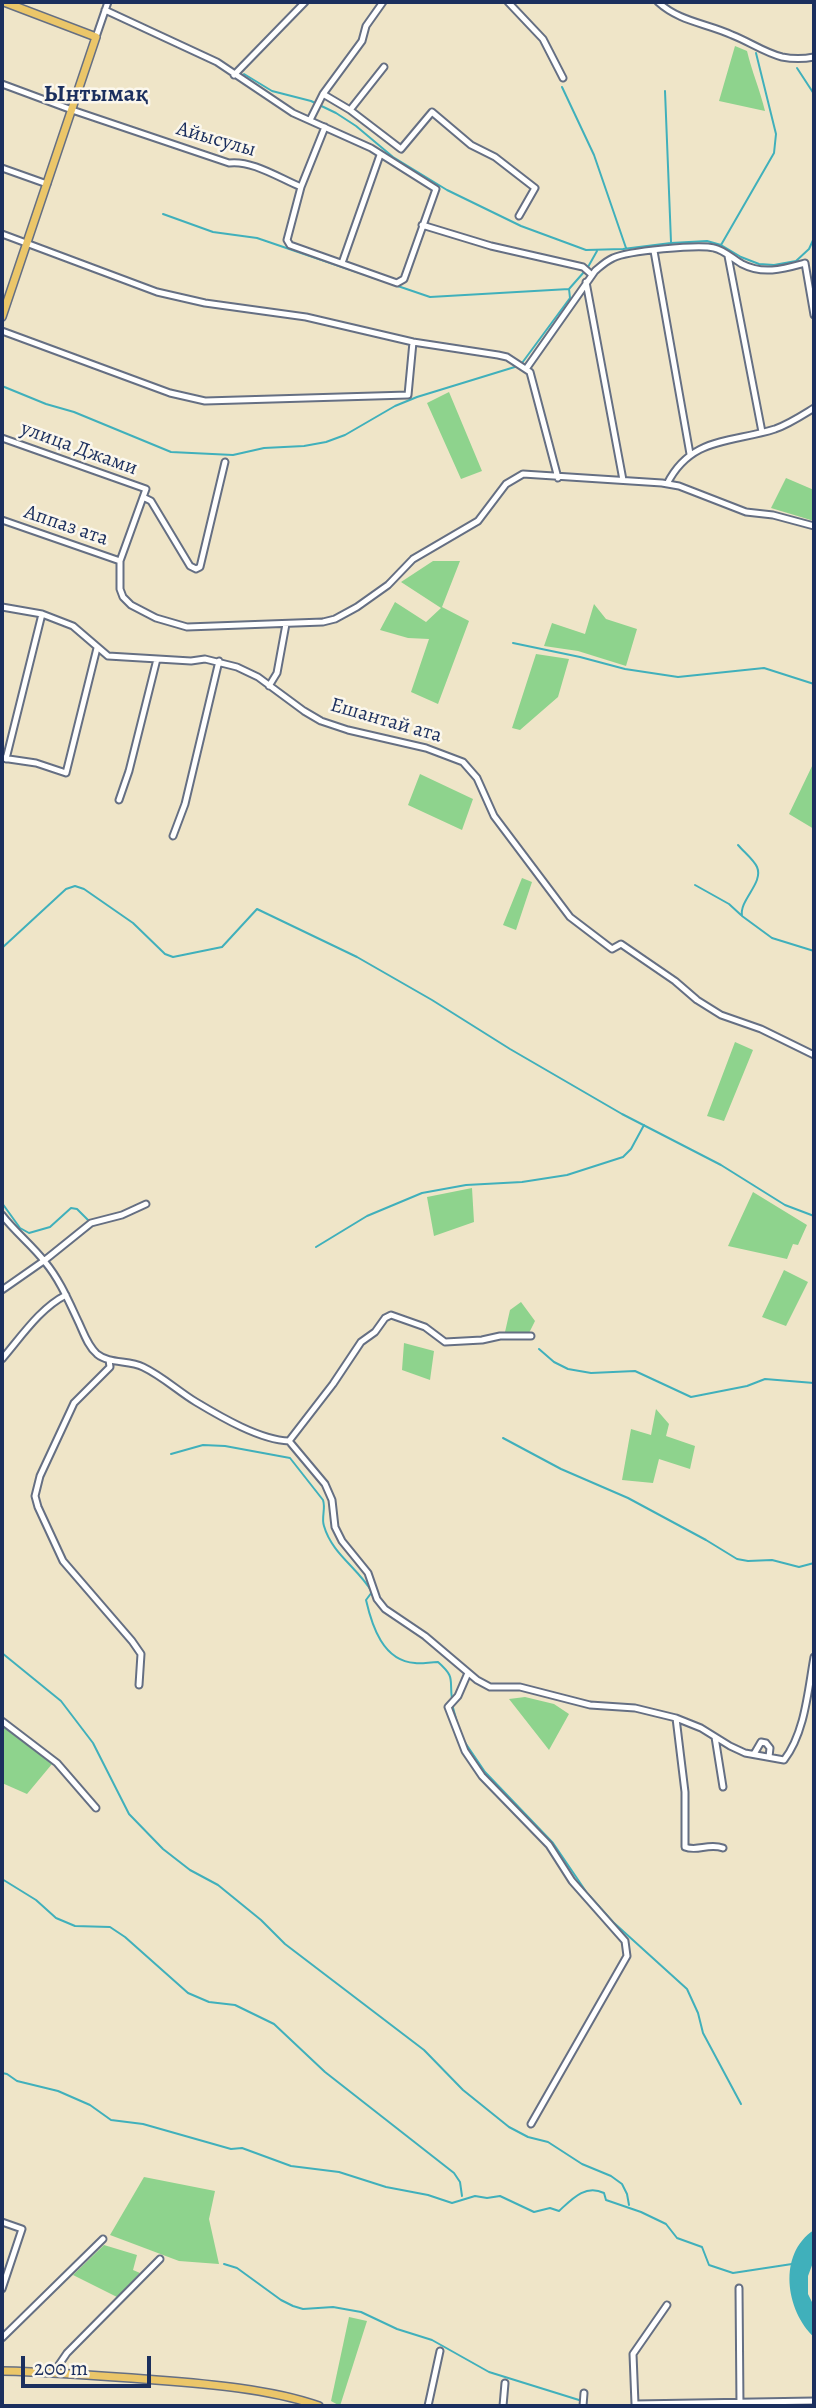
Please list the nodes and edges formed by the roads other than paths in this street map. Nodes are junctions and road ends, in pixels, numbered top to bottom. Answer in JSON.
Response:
{"nodes":[{"id":1,"x":4,"y":2,"type":"edge"},
{"id":2,"x":108,"y":2,"type":"edge"},
{"id":3,"x":305,"y":2,"type":"edge"},
{"id":4,"x":383,"y":2,"type":"edge"},
{"id":5,"x":508,"y":2,"type":"edge"},
{"id":6,"x":658,"y":2,"type":"edge"},
{"id":7,"x":105,"y":10,"type":"junction"},
{"id":8,"x":96,"y":37,"type":"junction"},
{"id":9,"x":814,"y":57,"type":"edge"},
{"id":10,"x":384,"y":67,"type":"dead end"},
{"id":11,"x":234,"y":75,"type":"junction"},
{"id":12,"x":563,"y":78,"type":"dead end"},
{"id":13,"x":2,"y":84,"type":"edge"},
{"id":14,"x":323,"y":94,"type":"junction"},
{"id":15,"x":72,"y":110,"type":"junction"},
{"id":16,"x":350,"y":110,"type":"junction"},
{"id":17,"x":310,"y":120,"type":"junction"},
{"id":18,"x":325,"y":127,"type":"junction"},
{"id":19,"x":380,"y":155,"type":"junction"},
{"id":20,"x":2,"y":168,"type":"edge"},
{"id":21,"x":47,"y":184,"type":"junction"},
{"id":22,"x":300,"y":187,"type":"junction"},
{"id":23,"x":519,"y":216,"type":"dead end"},
{"id":24,"x":422,"y":225,"type":"junction"},
{"id":25,"x":2,"y":234,"type":"edge"},
{"id":26,"x":27,"y":243,"type":"junction"},
{"id":27,"x":654,"y":251,"type":"junction"},
{"id":28,"x":728,"y":255,"type":"junction"},
{"id":29,"x":342,"y":263,"type":"junction"},
{"id":30,"x":592,"y":275,"type":"junction"},
{"id":31,"x":586,"y":282,"type":"junction"},
{"id":32,"x":814,"y":315,"type":"edge"},
{"id":33,"x":2,"y":317,"type":"edge"},
{"id":34,"x":2,"y":331,"type":"edge"},
{"id":35,"x":413,"y":342,"type":"junction"},
{"id":36,"x":526,"y":369,"type":"junction"},
{"id":37,"x":814,"y":408,"type":"edge"},
{"id":38,"x":762,"y":432,"type":"junction"},
{"id":39,"x":2,"y":438,"type":"edge"},
{"id":40,"x":690,"y":454,"type":"junction"},
{"id":41,"x":225,"y":462,"type":"dead end"},
{"id":42,"x":558,"y":478,"type":"junction"},
{"id":43,"x":623,"y":480,"type":"junction"},
{"id":44,"x":667,"y":484,"type":"junction"},
{"id":45,"x":145,"y":498,"type":"junction"},
{"id":46,"x":2,"y":520,"type":"edge"},
{"id":47,"x":814,"y":526,"type":"edge"},
{"id":48,"x":120,"y":561,"type":"junction"},
{"id":49,"x":2,"y":607,"type":"edge"},
{"id":50,"x":42,"y":614,"type":"junction"},
{"id":51,"x":286,"y":624,"type":"junction"},
{"id":52,"x":97,"y":648,"type":"junction"},
{"id":53,"x":157,"y":659,"type":"junction"},
{"id":54,"x":219,"y":661,"type":"junction"},
{"id":55,"x":269,"y":686,"type":"junction"},
{"id":56,"x":4,"y":758,"type":"edge"},
{"id":57,"x":119,"y":800,"type":"dead end"},
{"id":58,"x":173,"y":836,"type":"dead end"},
{"id":59,"x":814,"y":1055,"type":"edge"},
{"id":60,"x":146,"y":1203,"type":"dead end"},
{"id":61,"x":2,"y":1215,"type":"edge"},
{"id":62,"x":45,"y":1261,"type":"junction"},
{"id":63,"x":2,"y":1290,"type":"edge"},
{"id":64,"x":66,"y":1295,"type":"junction"},
{"id":65,"x":531,"y":1336,"type":"dead end"},
{"id":66,"x":2,"y":1359,"type":"edge"},
{"id":67,"x":109,"y":1360,"type":"junction"},
{"id":68,"x":289,"y":1441,"type":"junction"},
{"id":69,"x":814,"y":1657,"type":"edge"},
{"id":70,"x":468,"y":1673,"type":"junction"},
{"id":71,"x":139,"y":1685,"type":"dead end"},
{"id":72,"x":676,"y":1718,"type":"junction"},
{"id":73,"x":2,"y":1721,"type":"edge"},
{"id":74,"x":715,"y":1737,"type":"junction"},
{"id":75,"x":754,"y":1754,"type":"junction"},
{"id":76,"x":769,"y":1757,"type":"junction"},
{"id":77,"x":723,"y":1787,"type":"dead end"},
{"id":78,"x":96,"y":1808,"type":"dead end"},
{"id":79,"x":723,"y":1848,"type":"dead end"},
{"id":80,"x":531,"y":2124,"type":"dead end"},
{"id":81,"x":2,"y":2222,"type":"edge"},
{"id":82,"x":103,"y":2239,"type":"dead end"},
{"id":83,"x":160,"y":2259,"type":"dead end"},
{"id":84,"x":739,"y":2288,"type":"dead end"},
{"id":85,"x":2,"y":2289,"type":"edge"},
{"id":86,"x":667,"y":2305,"type":"dead end"},
{"id":87,"x":2,"y":2338,"type":"edge"},
{"id":88,"x":440,"y":2351,"type":"dead end"},
{"id":89,"x":2,"y":2371,"type":"edge"},
{"id":90,"x":54,"y":2372,"type":"junction"},
{"id":91,"x":505,"y":2383,"type":"dead end"},
{"id":92,"x":584,"y":2393,"type":"dead end"},
{"id":93,"x":814,"y":2401,"type":"edge"},
{"id":94,"x":740,"y":2404,"type":"edge"},
{"id":95,"x":644,"y":2405,"type":"edge"},
{"id":96,"x":320,"y":2406,"type":"edge"},
{"id":97,"x":428,"y":2406,"type":"edge"},
{"id":98,"x":503,"y":2406,"type":"edge"},
{"id":99,"x":583,"y":2406,"type":"edge"}],
"edges":[{"from":1,"to":8,"type":"main road"},
{"from":2,"to":7,"type":"street"},
{"from":3,"to":11,"type":"street"},
{"from":4,"to":14,"type":"street"},
{"from":5,"to":12,"type":"street"},
{"from":6,"to":9,"type":"street"},
{"from":7,"to":8,"type":"street"},
{"from":7,"to":11,"type":"street"},
{"from":8,"to":15,"type":"main road"},
{"from":10,"to":16,"type":"street"},
{"from":11,"to":17,"type":"street"},
{"from":13,"to":15,"type":"street","name":"Айысулы"},
{"from":14,"to":16,"type":"street"},
{"from":14,"to":17,"type":"street"},
{"from":15,"to":21,"type":"main road"},
{"from":15,"to":22,"type":"street","name":"Айысулы"},
{"from":16,"to":23,"type":"street"},
{"from":17,"to":18,"type":"street"},
{"from":18,"to":19,"type":"street"},
{"from":18,"to":22,"type":"street"},
{"from":19,"to":24,"type":"street"},
{"from":19,"to":29,"type":"street"},
{"from":20,"to":21,"type":"street"},
{"from":21,"to":26,"type":"main road"},
{"from":22,"to":29,"type":"street"},
{"from":24,"to":29,"type":"street"},
{"from":24,"to":30,"type":"street"},
{"from":25,"to":26,"type":"street"},
{"from":26,"to":33,"type":"main road"},
{"from":26,"to":35,"type":"street"},
{"from":27,"to":28,"type":"street"},
{"from":27,"to":30,"type":"street"},
{"from":27,"to":40,"type":"street"},
{"from":28,"to":32,"type":"street"},
{"from":28,"to":38,"type":"street"},
{"from":30,"to":31,"type":"street"},
{"from":31,"to":36,"type":"street"},
{"from":31,"to":43,"type":"street"},
{"from":34,"to":35,"type":"street"},
{"from":35,"to":36,"type":"street"},
{"from":36,"to":42,"type":"street"},
{"from":37,"to":38,"type":"street"},
{"from":38,"to":40,"type":"street"},
{"from":39,"to":45,"type":"street","name":"улица Джами"},
{"from":40,"to":44,"type":"street"},
{"from":41,"to":45,"type":"street"},
{"from":42,"to":43,"type":"street"},
{"from":42,"to":51,"type":"street"},
{"from":43,"to":44,"type":"street"},
{"from":44,"to":47,"type":"street"},
{"from":45,"to":48,"type":"street"},
{"from":46,"to":48,"type":"street","name":"Аппаз ата"},
{"from":48,"to":51,"type":"street"},
{"from":49,"to":50,"type":"street","name":"Ешантай ата"},
{"from":50,"to":52,"type":"street","name":"Ешантай ата"},
{"from":50,"to":56,"type":"street"},
{"from":51,"to":55,"type":"street"},
{"from":52,"to":53,"type":"street","name":"Ешантай ата"},
{"from":52,"to":56,"type":"street"},
{"from":53,"to":54,"type":"street","name":"Ешантай ата"},
{"from":53,"to":57,"type":"street"},
{"from":54,"to":55,"type":"street","name":"Ешантай ата"},
{"from":54,"to":58,"type":"street"},
{"from":55,"to":59,"type":"street","name":"Ешантай ата"},
{"from":60,"to":62,"type":"street"},
{"from":61,"to":62,"type":"street"},
{"from":62,"to":63,"type":"street"},
{"from":62,"to":64,"type":"street"},
{"from":64,"to":66,"type":"street"},
{"from":64,"to":67,"type":"street"},
{"from":65,"to":68,"type":"street"},
{"from":67,"to":68,"type":"street"},
{"from":67,"to":71,"type":"street"},
{"from":68,"to":70,"type":"street"},
{"from":69,"to":76,"type":"street"},
{"from":70,"to":72,"type":"street"},
{"from":70,"to":80,"type":"street"},
{"from":72,"to":74,"type":"street"},
{"from":72,"to":79,"type":"street"},
{"from":73,"to":78,"type":"street"},
{"from":74,"to":75,"type":"street"},
{"from":74,"to":77,"type":"street"},
{"from":75,"to":76,"type":"street"},
{"from":75,"to":76,"type":"street"},
{"from":81,"to":85,"type":"street"},
{"from":82,"to":87,"type":"street"},
{"from":83,"to":90,"type":"street"},
{"from":84,"to":94,"type":"street"},
{"from":86,"to":95,"type":"street"},
{"from":88,"to":97,"type":"street"},
{"from":89,"to":90,"type":"main road"},
{"from":90,"to":96,"type":"main road"},
{"from":91,"to":98,"type":"street"},
{"from":92,"to":99,"type":"street"},
{"from":93,"to":94,"type":"street"},
{"from":94,"to":95,"type":"street"}]}
